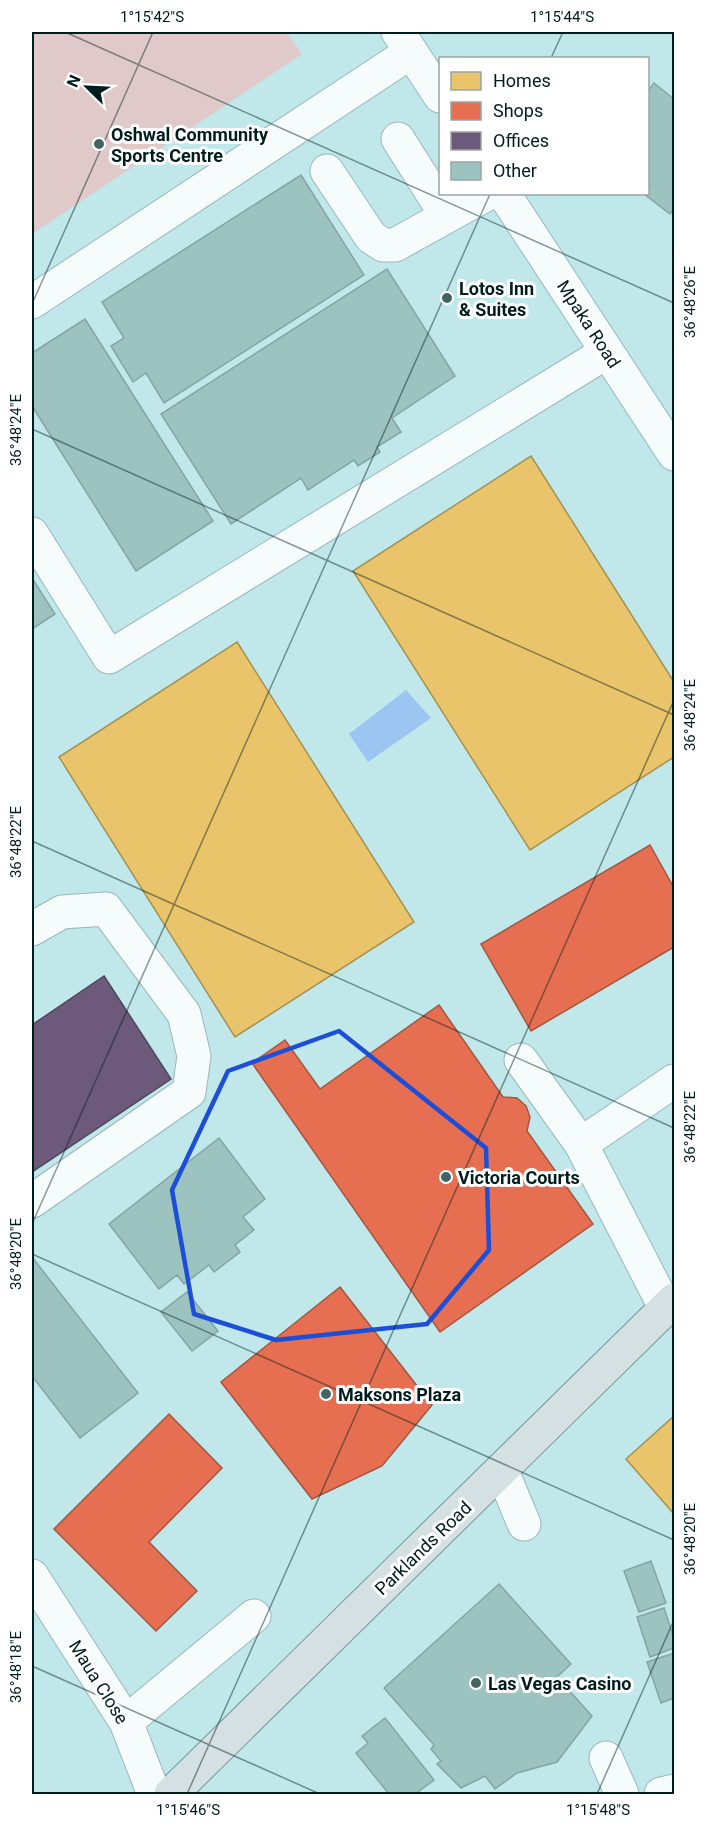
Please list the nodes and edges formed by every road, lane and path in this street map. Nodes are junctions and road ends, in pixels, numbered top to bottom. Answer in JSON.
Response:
{"nodes":[{"id":1,"x":405,"y":42,"type":"edge"},
{"id":2,"x":439,"y":93,"type":"edge"},
{"id":3,"x":398,"y":139,"type":"dead end"},
{"id":4,"x":327,"y":171,"type":"dead end"},
{"id":5,"x":485,"y":195,"type":"edge"},
{"id":6,"x":505,"y":195,"type":"edge"},
{"id":7,"x":446,"y":215,"type":"junction"},
{"id":8,"x":32,"y":302,"type":"edge"},
{"id":9,"x":607,"y":352,"type":"junction"},
{"id":10,"x":670,"y":438,"type":"edge"},
{"id":11,"x":32,"y":534,"type":"edge"},
{"id":12,"x":32,"y":929,"type":"edge"},
{"id":13,"x":521,"y":1060,"type":"dead end"},
{"id":14,"x":675,"y":1081,"type":"edge"},
{"id":15,"x":581,"y":1144,"type":"junction"},
{"id":16,"x":32,"y":1201,"type":"edge"},
{"id":17,"x":670,"y":1305,"type":"edge"},
{"id":18,"x":502,"y":1471,"type":"junction"},
{"id":19,"x":524,"y":1524,"type":"dead end"},
{"id":20,"x":32,"y":1576,"type":"edge"},
{"id":21,"x":254,"y":1616,"type":"dead end"},
{"id":22,"x":126,"y":1722,"type":"junction"},
{"id":23,"x":606,"y":1758,"type":"dead end"},
{"id":24,"x":675,"y":1791,"type":"edge"},
{"id":25,"x":154,"y":1794,"type":"edge"},
{"id":26,"x":171,"y":1794,"type":"edge"},
{"id":27,"x":622,"y":1794,"type":"edge"},
{"id":28,"x":662,"y":1794,"type":"edge"}],
"edges":[{"from":1,"to":2,"type":"street"},
{"from":1,"to":8,"type":"street"},
{"from":3,"to":7,"type":"street"},
{"from":4,"to":7,"type":"street"},
{"from":5,"to":7,"type":"street"},
{"from":6,"to":9,"type":"street","name":"Mpaka Road"},
{"from":9,"to":10,"type":"street","name":"Mpaka Road"},
{"from":9,"to":11,"type":"street"},
{"from":12,"to":16,"type":"street"},
{"from":13,"to":15,"type":"street"},
{"from":14,"to":15,"type":"street"},
{"from":15,"to":17,"type":"street"},
{"from":17,"to":18,"type":"main road","name":"Parklands Road"},
{"from":18,"to":19,"type":"street"},
{"from":18,"to":26,"type":"main road","name":"Parklands Road"},
{"from":20,"to":22,"type":"street","name":"Maua Close"},
{"from":21,"to":22,"type":"street"},
{"from":22,"to":25,"type":"street","name":"Maua Close"},
{"from":23,"to":27,"type":"street"},
{"from":24,"to":28,"type":"street"}]}
